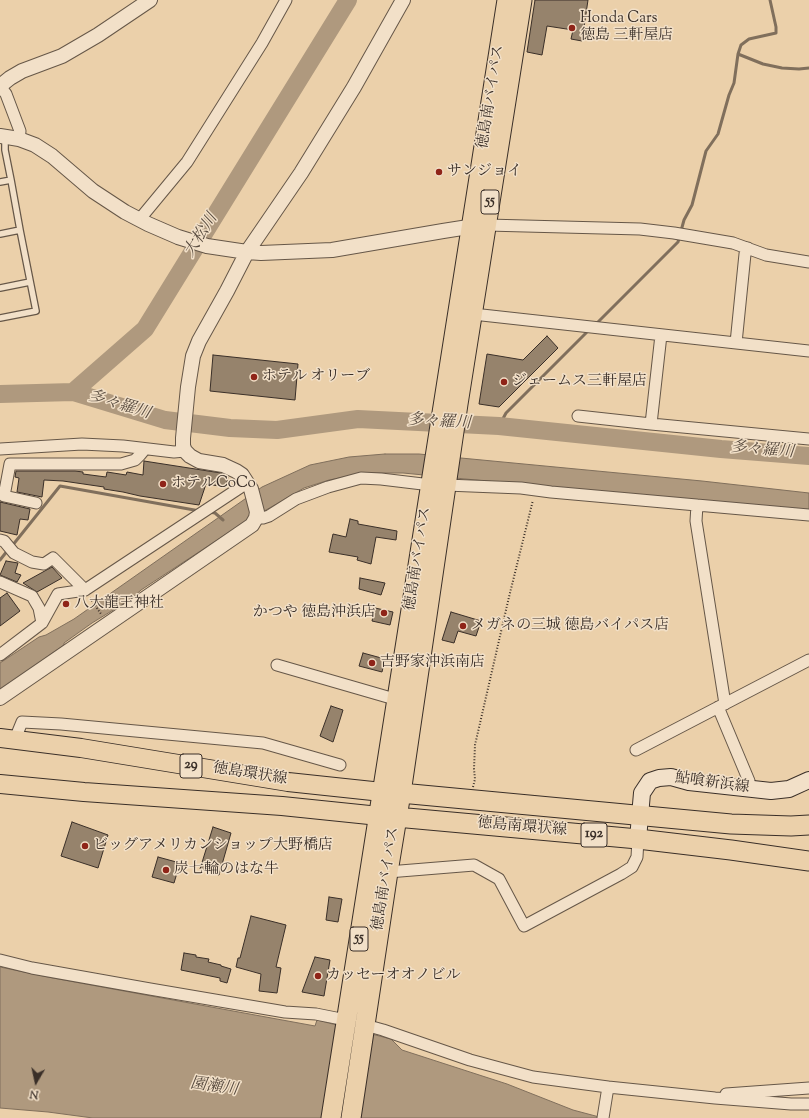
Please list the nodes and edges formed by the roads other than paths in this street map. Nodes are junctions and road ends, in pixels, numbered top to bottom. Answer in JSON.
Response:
{"nodes":[{"id":1,"x":150,"y":0,"type":"edge"},
{"id":2,"x":286,"y":0,"type":"edge"},
{"id":3,"x":403,"y":0,"type":"edge"},
{"id":4,"x":507,"y":0,"type":"edge"},
{"id":5,"x":522,"y":0,"type":"edge"},
{"id":6,"x":0,"y":86,"type":"edge"},
{"id":7,"x":8,"y":137,"type":"edge"},
{"id":8,"x":11,"y":180,"type":"junction"},
{"id":9,"x":0,"y":182,"type":"edge"},
{"id":10,"x":143,"y":222,"type":"junction"},
{"id":11,"x":479,"y":226,"type":"junction"},
{"id":12,"x":20,"y":230,"type":"junction"},
{"id":13,"x":0,"y":234,"type":"edge"},
{"id":14,"x":748,"y":248,"type":"junction"},
{"id":15,"x":242,"y":252,"type":"junction"},
{"id":16,"x":809,"y":262,"type":"edge"},
{"id":17,"x":30,"y":282,"type":"junction"},
{"id":18,"x":0,"y":288,"type":"edge"},
{"id":19,"x":473,"y":314,"type":"junction"},
{"id":20,"x":0,"y":318,"type":"edge"},
{"id":21,"x":661,"y":335,"type":"junction"},
{"id":22,"x":736,"y":342,"type":"junction"},
{"id":23,"x":809,"y":351,"type":"edge"},
{"id":24,"x":451,"y":404,"type":"junction"},
{"id":25,"x":578,"y":416,"type":"dead end"},
{"id":26,"x":651,"y":424,"type":"junction"},
{"id":27,"x":809,"y":439,"type":"edge"},
{"id":28,"x":184,"y":444,"type":"junction"},
{"id":29,"x":145,"y":448,"type":"junction"},
{"id":30,"x":0,"y":449,"type":"edge"},
{"id":31,"x":439,"y":483,"type":"junction"},
{"id":32,"x":249,"y":486,"type":"junction"},
{"id":33,"x":36,"y":503,"type":"dead end"},
{"id":34,"x":697,"y":505,"type":"junction"},
{"id":35,"x":257,"y":515,"type":"junction"},
{"id":36,"x":809,"y":515,"type":"edge"},
{"id":37,"x":0,"y":540,"type":"edge"},
{"id":38,"x":0,"y":582,"type":"edge"},
{"id":39,"x":87,"y":593,"type":"junction"},
{"id":40,"x":42,"y":624,"type":"junction"},
{"id":41,"x":0,"y":655,"type":"edge"},
{"id":42,"x":809,"y":660,"type":"edge"},
{"id":43,"x":277,"y":665,"type":"dead end"},
{"id":44,"x":0,"y":698,"type":"edge"},
{"id":45,"x":398,"y":700,"type":"junction"},
{"id":46,"x":721,"y":706,"type":"junction"},
{"id":47,"x":8,"y":739,"type":"edge"},
{"id":48,"x":636,"y":750,"type":"dead end"},
{"id":49,"x":340,"y":764,"type":"dead end"},
{"id":50,"x":809,"y":780,"type":"edge"},
{"id":51,"x":0,"y":784,"type":"edge"},
{"id":52,"x":748,"y":789,"type":"junction"},
{"id":53,"x":382,"y":792,"type":"junction"},
{"id":54,"x":401,"y":793,"type":"junction"},
{"id":55,"x":379,"y":816,"type":"junction"},
{"id":56,"x":639,"y":816,"type":"junction"},
{"id":57,"x":397,"y":817,"type":"junction"},
{"id":58,"x":809,"y":825,"type":"edge"},
{"id":59,"x":638,"y":839,"type":"junction"},
{"id":60,"x":809,"y":861,"type":"edge"},
{"id":61,"x":388,"y":872,"type":"junction"},
{"id":62,"x":0,"y":960,"type":"edge"},
{"id":63,"x":346,"y":1022,"type":"junction"},
{"id":64,"x":364,"y":1028,"type":"junction"},
{"id":65,"x":809,"y":1088,"type":"edge"},
{"id":66,"x":607,"y":1092,"type":"junction"},
{"id":67,"x":715,"y":1098,"type":"junction"},
{"id":68,"x":809,"y":1104,"type":"edge"},
{"id":69,"x":331,"y":1118,"type":"edge"},
{"id":70,"x":351,"y":1118,"type":"edge"},
{"id":71,"x":603,"y":1118,"type":"edge"}],
"edges":[{"from":1,"to":6,"type":"street"},
{"from":2,"to":10,"type":"street"},
{"from":3,"to":15,"type":"street"},
{"from":4,"to":11,"type":"highway","name":"徳島南バイパス","number":"55"},
{"from":5,"to":11,"type":"highway","name":"徳島南バイパス","number":"55"},
{"from":6,"to":7,"type":"street"},
{"from":7,"to":8,"type":"lane"},
{"from":7,"to":10,"type":"street"},
{"from":8,"to":9,"type":"lane"},
{"from":8,"to":12,"type":"lane"},
{"from":10,"to":15,"type":"street"},
{"from":11,"to":14,"type":"street"},
{"from":11,"to":15,"type":"street"},
{"from":11,"to":19,"type":"highway","name":"徳島南バイパス","number":"55"},
{"from":11,"to":24,"type":"highway","name":"徳島南バイパス","number":"55"},
{"from":12,"to":13,"type":"lane"},
{"from":12,"to":17,"type":"lane"},
{"from":14,"to":16,"type":"street"},
{"from":14,"to":22,"type":"street"},
{"from":15,"to":28,"type":"street"},
{"from":17,"to":18,"type":"lane"},
{"from":17,"to":20,"type":"lane"},
{"from":19,"to":21,"type":"street"},
{"from":19,"to":24,"type":"highway","name":"徳島南バイパス","number":"55"},
{"from":21,"to":22,"type":"street"},
{"from":21,"to":26,"type":"street"},
{"from":22,"to":23,"type":"street"},
{"from":24,"to":31,"type":"highway","name":"徳島南バイパス","number":"55"},
{"from":25,"to":26,"type":"street"},
{"from":26,"to":27,"type":"street"},
{"from":28,"to":29,"type":"street"},
{"from":28,"to":32,"type":"street"},
{"from":29,"to":30,"type":"street"},
{"from":29,"to":33,"type":"street"},
{"from":31,"to":34,"type":"street"},
{"from":31,"to":35,"type":"street"},
{"from":31,"to":45,"type":"highway","name":"徳島南バイパス","number":"55"},
{"from":31,"to":54,"type":"highway","name":"徳島南バイパス","number":"55"},
{"from":32,"to":35,"type":"street"},
{"from":32,"to":39,"type":"street"},
{"from":34,"to":36,"type":"street"},
{"from":34,"to":46,"type":"street"},
{"from":35,"to":44,"type":"street"},
{"from":37,"to":39,"type":"street"},
{"from":38,"to":40,"type":"street"},
{"from":39,"to":40,"type":"street"},
{"from":40,"to":41,"type":"street"},
{"from":42,"to":46,"type":"street"},
{"from":43,"to":45,"type":"street"},
{"from":45,"to":53,"type":"highway","name":"徳島南バイパス","number":"55"},
{"from":46,"to":48,"type":"street"},
{"from":46,"to":52,"type":"street"},
{"from":47,"to":49,"type":"street"},
{"from":47,"to":53,"type":"main road","name":"徳島環状線","number":"29"},
{"from":50,"to":52,"type":"main road","name":"鮎喰新浜線"},
{"from":51,"to":55,"type":"main road","name":"徳島環状線","number":"29"},
{"from":52,"to":56,"type":"main road","name":"鮎喰新浜線"},
{"from":53,"to":54,"type":"highway","name":"徳島南環状線","number":"192"},
{"from":53,"to":55,"type":"highway","name":"徳島南バイパス","number":"55"},
{"from":54,"to":56,"type":"highway","name":"徳島南環状線","number":"192"},
{"from":54,"to":57,"type":"highway","name":"徳島南バイパス","number":"55"},
{"from":55,"to":57,"type":"highway","name":"徳島南環状線","number":"192"},
{"from":55,"to":63,"type":"highway","name":"徳島南バイパス","number":"55"},
{"from":56,"to":58,"type":"highway","name":"徳島南環状線","number":"192"},
{"from":56,"to":59,"type":"main road","name":"鮎喰新浜線"},
{"from":57,"to":59,"type":"highway","name":"徳島南環状線","number":"192"},
{"from":57,"to":61,"type":"highway","name":"徳島南バイパス","number":"55"},
{"from":59,"to":60,"type":"highway","name":"徳島南環状線","number":"192"},
{"from":59,"to":61,"type":"street"},
{"from":61,"to":64,"type":"highway","name":"徳島南バイパス","number":"55"},
{"from":62,"to":63,"type":"street"},
{"from":63,"to":69,"type":"highway","name":"徳島南バイパス","number":"55"},
{"from":64,"to":66,"type":"street"},
{"from":64,"to":70,"type":"highway","name":"徳島南バイパス","number":"55"},
{"from":65,"to":67,"type":"street"},
{"from":66,"to":67,"type":"street"},
{"from":66,"to":71,"type":"street"},
{"from":67,"to":68,"type":"street"}]}
